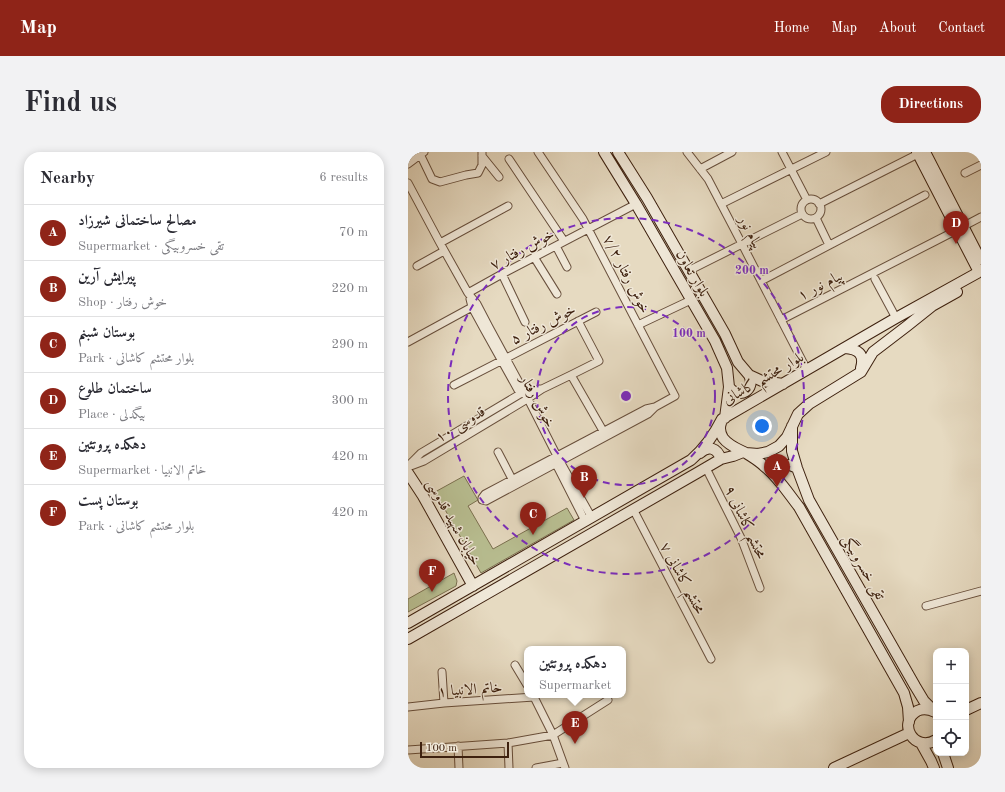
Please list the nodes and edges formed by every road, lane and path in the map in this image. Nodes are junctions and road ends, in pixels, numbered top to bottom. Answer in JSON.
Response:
{"nodes":[{"id":1,"x":538,"y":152,"type":"edge"},
{"id":2,"x":604,"y":152,"type":"edge"},
{"id":3,"x":618,"y":152,"type":"edge"},
{"id":4,"x":687,"y":152,"type":"edge"},
{"id":5,"x":732,"y":152,"type":"edge"},
{"id":6,"x":782,"y":152,"type":"edge"},
{"id":7,"x":826,"y":152,"type":"edge"},
{"id":8,"x":421,"y":153,"type":"edge"},
{"id":9,"x":921,"y":153,"type":"edge"},
{"id":10,"x":482,"y":154,"type":"edge"},
{"id":11,"x":509,"y":159,"type":"dead end"},
{"id":12,"x":408,"y":164,"type":"edge"},
{"id":13,"x":981,"y":165,"type":"edge"},
{"id":14,"x":700,"y":169,"type":"junction"},
{"id":15,"x":791,"y":170,"type":"junction"},
{"id":16,"x":965,"y":173,"type":"dead end"},
{"id":17,"x":499,"y":177,"type":"dead end"},
{"id":18,"x":408,"y":183,"type":"edge"},
{"id":19,"x":925,"y":195,"type":"dead end"},
{"id":20,"x":807,"y":200,"type":"junction"},
{"id":21,"x":636,"y":204,"type":"junction"},
{"id":22,"x":721,"y":204,"type":"junction"},
{"id":23,"x":819,"y":204,"type":"junction"},
{"id":24,"x":508,"y":206,"type":"dead end"},
{"id":25,"x":802,"y":214,"type":"junction"},
{"id":26,"x":981,"y":217,"type":"edge"},
{"id":27,"x":816,"y":218,"type":"junction"},
{"id":28,"x":961,"y":228,"type":"junction"},
{"id":29,"x":589,"y":229,"type":"junction"},
{"id":30,"x":564,"y":241,"type":"junction"},
{"id":31,"x":440,"y":243,"type":"junction"},
{"id":32,"x":742,"y":244,"type":"junction"},
{"id":33,"x":829,"y":245,"type":"junction"},
{"id":34,"x":556,"y":246,"type":"junction"},
{"id":35,"x":444,"y":252,"type":"junction"},
{"id":36,"x":980,"y":256,"type":"edge"},
{"id":37,"x":534,"y":257,"type":"junction"},
{"id":38,"x":417,"y":266,"type":"dead end"},
{"id":39,"x":567,"y":267,"type":"dead end"},
{"id":40,"x":688,"y":271,"type":"junction"},
{"id":41,"x":502,"y":274,"type":"junction"},
{"id":42,"x":980,"y":274,"type":"edge"},
{"id":43,"x":873,"y":276,"type":"junction"},
{"id":44,"x":761,"y":281,"type":"junction"},
{"id":45,"x":468,"y":293,"type":"junction"},
{"id":46,"x":557,"y":294,"type":"dead end"},
{"id":47,"x":691,"y":300,"type":"junction"},
{"id":48,"x":472,"y":307,"type":"junction"},
{"id":49,"x":596,"y":312,"type":"dead end"},
{"id":50,"x":898,"y":317,"type":"junction"},
{"id":51,"x":781,"y":320,"type":"junction"},
{"id":52,"x":578,"y":321,"type":"junction"},
{"id":53,"x":525,"y":322,"type":"dead end"},
{"id":54,"x":638,"y":325,"type":"junction"},
{"id":55,"x":907,"y":326,"type":"junction"},
{"id":56,"x":408,"y":342,"type":"edge"},
{"id":57,"x":845,"y":348,"type":"junction"},
{"id":58,"x":504,"y":359,"type":"junction"},
{"id":59,"x":807,"y":370,"type":"junction"},
{"id":60,"x":860,"y":372,"type":"junction"},
{"id":61,"x":571,"y":375,"type":"junction"},
{"id":62,"x":749,"y":375,"type":"junction"},
{"id":63,"x":783,"y":384,"type":"junction"},
{"id":64,"x":454,"y":385,"type":"dead end"},
{"id":65,"x":729,"y":387,"type":"junction"},
{"id":66,"x":524,"y":397,"type":"junction"},
{"id":67,"x":723,"y":418,"type":"junction"},
{"id":68,"x":792,"y":426,"type":"junction"},
{"id":69,"x":605,"y":434,"type":"junction"},
{"id":70,"x":498,"y":452,"type":"dead end"},
{"id":71,"x":744,"y":452,"type":"junction"},
{"id":72,"x":700,"y":453,"type":"junction"},
{"id":73,"x":721,"y":459,"type":"junction"},
{"id":74,"x":557,"y":460,"type":"junction"},
{"id":75,"x":408,"y":467,"type":"edge"},
{"id":76,"x":706,"y":468,"type":"junction"},
{"id":77,"x":797,"y":468,"type":"junction"},
{"id":78,"x":408,"y":473,"type":"edge"},
{"id":79,"x":512,"y":479,"type":"junction"},
{"id":80,"x":778,"y":479,"type":"junction"},
{"id":81,"x":633,"y":509,"type":"junction"},
{"id":82,"x":588,"y":520,"type":"junction"},
{"id":83,"x":473,"y":586,"type":"junction"},
{"id":84,"x":760,"y":588,"type":"dead end"},
{"id":85,"x":981,"y":591,"type":"edge"},
{"id":86,"x":926,"y":606,"type":"dead end"},
{"id":87,"x":408,"y":623,"type":"edge"},
{"id":88,"x":408,"y":639,"type":"edge"},
{"id":89,"x":711,"y":659,"type":"dead end"},
{"id":90,"x":515,"y":665,"type":"dead end"},
{"id":91,"x":442,"y":672,"type":"dead end"},
{"id":92,"x":524,"y":680,"type":"edge"},
{"id":93,"x":524,"y":697,"type":"edge"},
{"id":94,"x":534,"y":698,"type":"edge"},
{"id":95,"x":608,"y":700,"type":"dead end"},
{"id":96,"x":444,"y":703,"type":"junction"},
{"id":97,"x":981,"y":703,"type":"edge"},
{"id":98,"x":408,"y":707,"type":"edge"},
{"id":99,"x":969,"y":709,"type":"edge"},
{"id":100,"x":933,"y":710,"type":"edge"},
{"id":101,"x":933,"y":711,"type":"edge"},
{"id":102,"x":909,"y":722,"type":"junction"},
{"id":103,"x":909,"y":732,"type":"junction"},
{"id":104,"x":553,"y":735,"type":"junction"},
{"id":105,"x":933,"y":742,"type":"edge"},
{"id":106,"x":508,"y":743,"type":"junction"},
{"id":107,"x":921,"y":743,"type":"junction"},
{"id":108,"x":458,"y":746,"type":"junction"},
{"id":109,"x":408,"y":750,"type":"edge"},
{"id":110,"x":944,"y":756,"type":"edge"},
{"id":111,"x":564,"y":765,"type":"edge"},
{"id":112,"x":459,"y":768,"type":"edge"},
{"id":113,"x":509,"y":768,"type":"edge"},
{"id":114,"x":536,"y":768,"type":"edge"},
{"id":115,"x":834,"y":768,"type":"edge"},
{"id":116,"x":934,"y":768,"type":"edge"},
{"id":117,"x":948,"y":768,"type":"edge"}],
"edges":[{"from":1,"to":29,"type":"street","name":"خوش رفتار ۷/۲"},
{"from":2,"to":21,"type":"main road","name":"بلوار تعاون"},
{"from":3,"to":40,"type":"main road","name":"بلوار تعاون"},
{"from":4,"to":14,"type":"street","name":"پیام نور"},
{"from":5,"to":14,"type":"street"},
{"from":6,"to":15,"type":"street"},
{"from":7,"to":15,"type":"street"},
{"from":8,"to":10,"type":"street"},
{"from":8,"to":12,"type":"street"},
{"from":9,"to":23,"type":"street"},
{"from":9,"to":28,"type":"main road"},
{"from":10,"to":17,"type":"street"},
{"from":11,"to":30,"type":"street"},
{"from":13,"to":16,"type":"street"},
{"from":14,"to":22,"type":"street","name":"پیام نور"},
{"from":15,"to":20,"type":"street"},
{"from":15,"to":22,"type":"street"},
{"from":18,"to":31,"type":"street","name":"خوش رفتار"},
{"from":19,"to":33,"type":"street"},
{"from":20,"to":23,"type":"street"},
{"from":20,"to":25,"type":"street"},
{"from":21,"to":29,"type":"street","name":"خوش رفتار ۷"},
{"from":21,"to":47,"type":"main road","name":"بلوار تعاون"},
{"from":22,"to":32,"type":"street","name":"پیام نور"},
{"from":23,"to":27,"type":"street"},
{"from":24,"to":31,"type":"street"},
{"from":25,"to":27,"type":"street"},
{"from":25,"to":32,"type":"street"},
{"from":26,"to":28,"type":"street","name":"پیام نور ۱"},
{"from":27,"to":33,"type":"street"},
{"from":28,"to":36,"type":"main road"},
{"from":28,"to":42,"type":"main road"},
{"from":28,"to":43,"type":"street","name":"پیام نور ۱"},
{"from":29,"to":30,"type":"street","name":"خوش رفتار ۷"},
{"from":29,"to":54,"type":"street","name":"خوش رفتار ۷/۲"},
{"from":30,"to":34,"type":"street","name":"خوش رفتار ۷"},
{"from":31,"to":35,"type":"street","name":"خوش رفتار"},
{"from":32,"to":40,"type":"street"},
{"from":32,"to":44,"type":"street","name":"پیام نور"},
{"from":33,"to":44,"type":"street"},
{"from":34,"to":37,"type":"street","name":"خوش رفتار ۷"},
{"from":34,"to":39,"type":"street"},
{"from":35,"to":38,"type":"street"},
{"from":35,"to":45,"type":"street","name":"خوش رفتار"},
{"from":37,"to":41,"type":"street","name":"خوش رفتار ۷"},
{"from":37,"to":46,"type":"street"},
{"from":40,"to":62,"type":"main road","name":"بلوار تعاون"},
{"from":41,"to":45,"type":"street","name":"خوش رفتار ۷"},
{"from":41,"to":53,"type":"street"},
{"from":42,"to":50,"type":"main road","name":"بلوار محتشم کاشانی"},
{"from":42,"to":55,"type":"main road"},
{"from":43,"to":50,"type":"street"},
{"from":43,"to":51,"type":"street","name":"پیام نور ۱"},
{"from":44,"to":51,"type":"street","name":"پیام نور"},
{"from":45,"to":48,"type":"street","name":"خوش رفتار"},
{"from":45,"to":58,"type":"street","name":"خوش رفتار"},
{"from":47,"to":54,"type":"street"},
{"from":47,"to":65,"type":"main road","name":"بلوار تعاون"},
{"from":48,"to":56,"type":"street"},
{"from":48,"to":58,"type":"street","name":"خوش رفتار"},
{"from":49,"to":52,"type":"street","name":"خوش رفتار ۵"},
{"from":50,"to":55,"type":"main road"},
{"from":50,"to":57,"type":"main road","name":"بلوار محتشم کاشانی"},
{"from":51,"to":59,"type":"street","name":"پیام نور"},
{"from":52,"to":58,"type":"street","name":"خوش رفتار ۵"},
{"from":52,"to":61,"type":"street","name":"قدوسی ۱۰"},
{"from":54,"to":69,"type":"street","name":"خوش رفتار ۷/۲"},
{"from":55,"to":60,"type":"main road"},
{"from":57,"to":59,"type":"main road","name":"بلوار محتشم کاشانی"},
{"from":57,"to":60,"type":"main road"},
{"from":58,"to":64,"type":"street","name":"خوش رفتار ۵"},
{"from":58,"to":66,"type":"street","name":"خوش رفتار"},
{"from":59,"to":63,"type":"main road","name":"بلوار محتشم کاشانی"},
{"from":60,"to":68,"type":"main road"},
{"from":61,"to":66,"type":"street","name":"قدوسی ۱۰"},
{"from":61,"to":69,"type":"street"},
{"from":62,"to":63,"type":"main road"},
{"from":62,"to":65,"type":"main road"},
{"from":63,"to":67,"type":"main road","name":"بلوار محتشم کاشانی"},
{"from":65,"to":67,"type":"main road","name":"بلوار تعاون"},
{"from":66,"to":74,"type":"street","name":"خوش رفتار"},
{"from":66,"to":75,"type":"street","name":"قدوسی ۱۰"},
{"from":67,"to":71,"type":"main road","name":"تقی خسروبیگی"},
{"from":67,"to":72,"type":"main road","name":"بلوار محتشم کاشانی"},
{"from":68,"to":71,"type":"main road"},
{"from":68,"to":77,"type":"main road","name":"تقی خسروبیگی"},
{"from":69,"to":74,"type":"street"},
{"from":70,"to":79,"type":"street"},
{"from":71,"to":73,"type":"main road"},
{"from":71,"to":80,"type":"main road","name":"تقی خسروبیگی"},
{"from":72,"to":73,"type":"main road"},
{"from":72,"to":82,"type":"main road","name":"بلوار محتشم کاشانی"},
{"from":73,"to":76,"type":"main road"},
{"from":74,"to":79,"type":"street"},
{"from":74,"to":79,"type":"street"},
{"from":74,"to":82,"type":"street","name":"خوش رفتار"},
{"from":76,"to":81,"type":"main road"},
{"from":76,"to":84,"type":"street","name":"محتشم کاشانی ۹"},
{"from":77,"to":80,"type":"main road"},
{"from":77,"to":100,"type":"main road","name":"تقی خسروبیگی"},
{"from":78,"to":83,"type":"main road","name":"خیابان شهید قدوسی"},
{"from":80,"to":102,"type":"main road","name":"تقی خسروبیگی"},
{"from":81,"to":88,"type":"main road"},
{"from":81,"to":89,"type":"street","name":"محتشم کاشانی ۷"},
{"from":82,"to":83,"type":"main road","name":"بلوار محتشم کاشانی"},
{"from":83,"to":87,"type":"main road","name":"بلوار محتشم کاشانی"},
{"from":85,"to":86,"type":"street"},
{"from":90,"to":92,"type":"street"},
{"from":91,"to":96,"type":"street"},
{"from":93,"to":96,"type":"street","name":"خاتم الانبیا ۱"},
{"from":94,"to":104,"type":"street"},
{"from":95,"to":104,"type":"street"},
{"from":96,"to":98,"type":"street","name":"خاتم الانبیا ۱"},
{"from":97,"to":99,"type":"main road"},
{"from":101,"to":102,"type":"main road"},
{"from":102,"to":103,"type":"main road","name":"تقی خسروبیگی"},
{"from":103,"to":107,"type":"main road"},
{"from":103,"to":115,"type":"main road"},
{"from":104,"to":106,"type":"street"},
{"from":104,"to":111,"type":"street"},
{"from":105,"to":107,"type":"main road"},
{"from":106,"to":108,"type":"street"},
{"from":106,"to":113,"type":"street"},
{"from":107,"to":116,"type":"main road"},
{"from":108,"to":109,"type":"street"},
{"from":108,"to":112,"type":"street"},
{"from":110,"to":117,"type":"main road"},
{"from":111,"to":114,"type":"street"}]}
